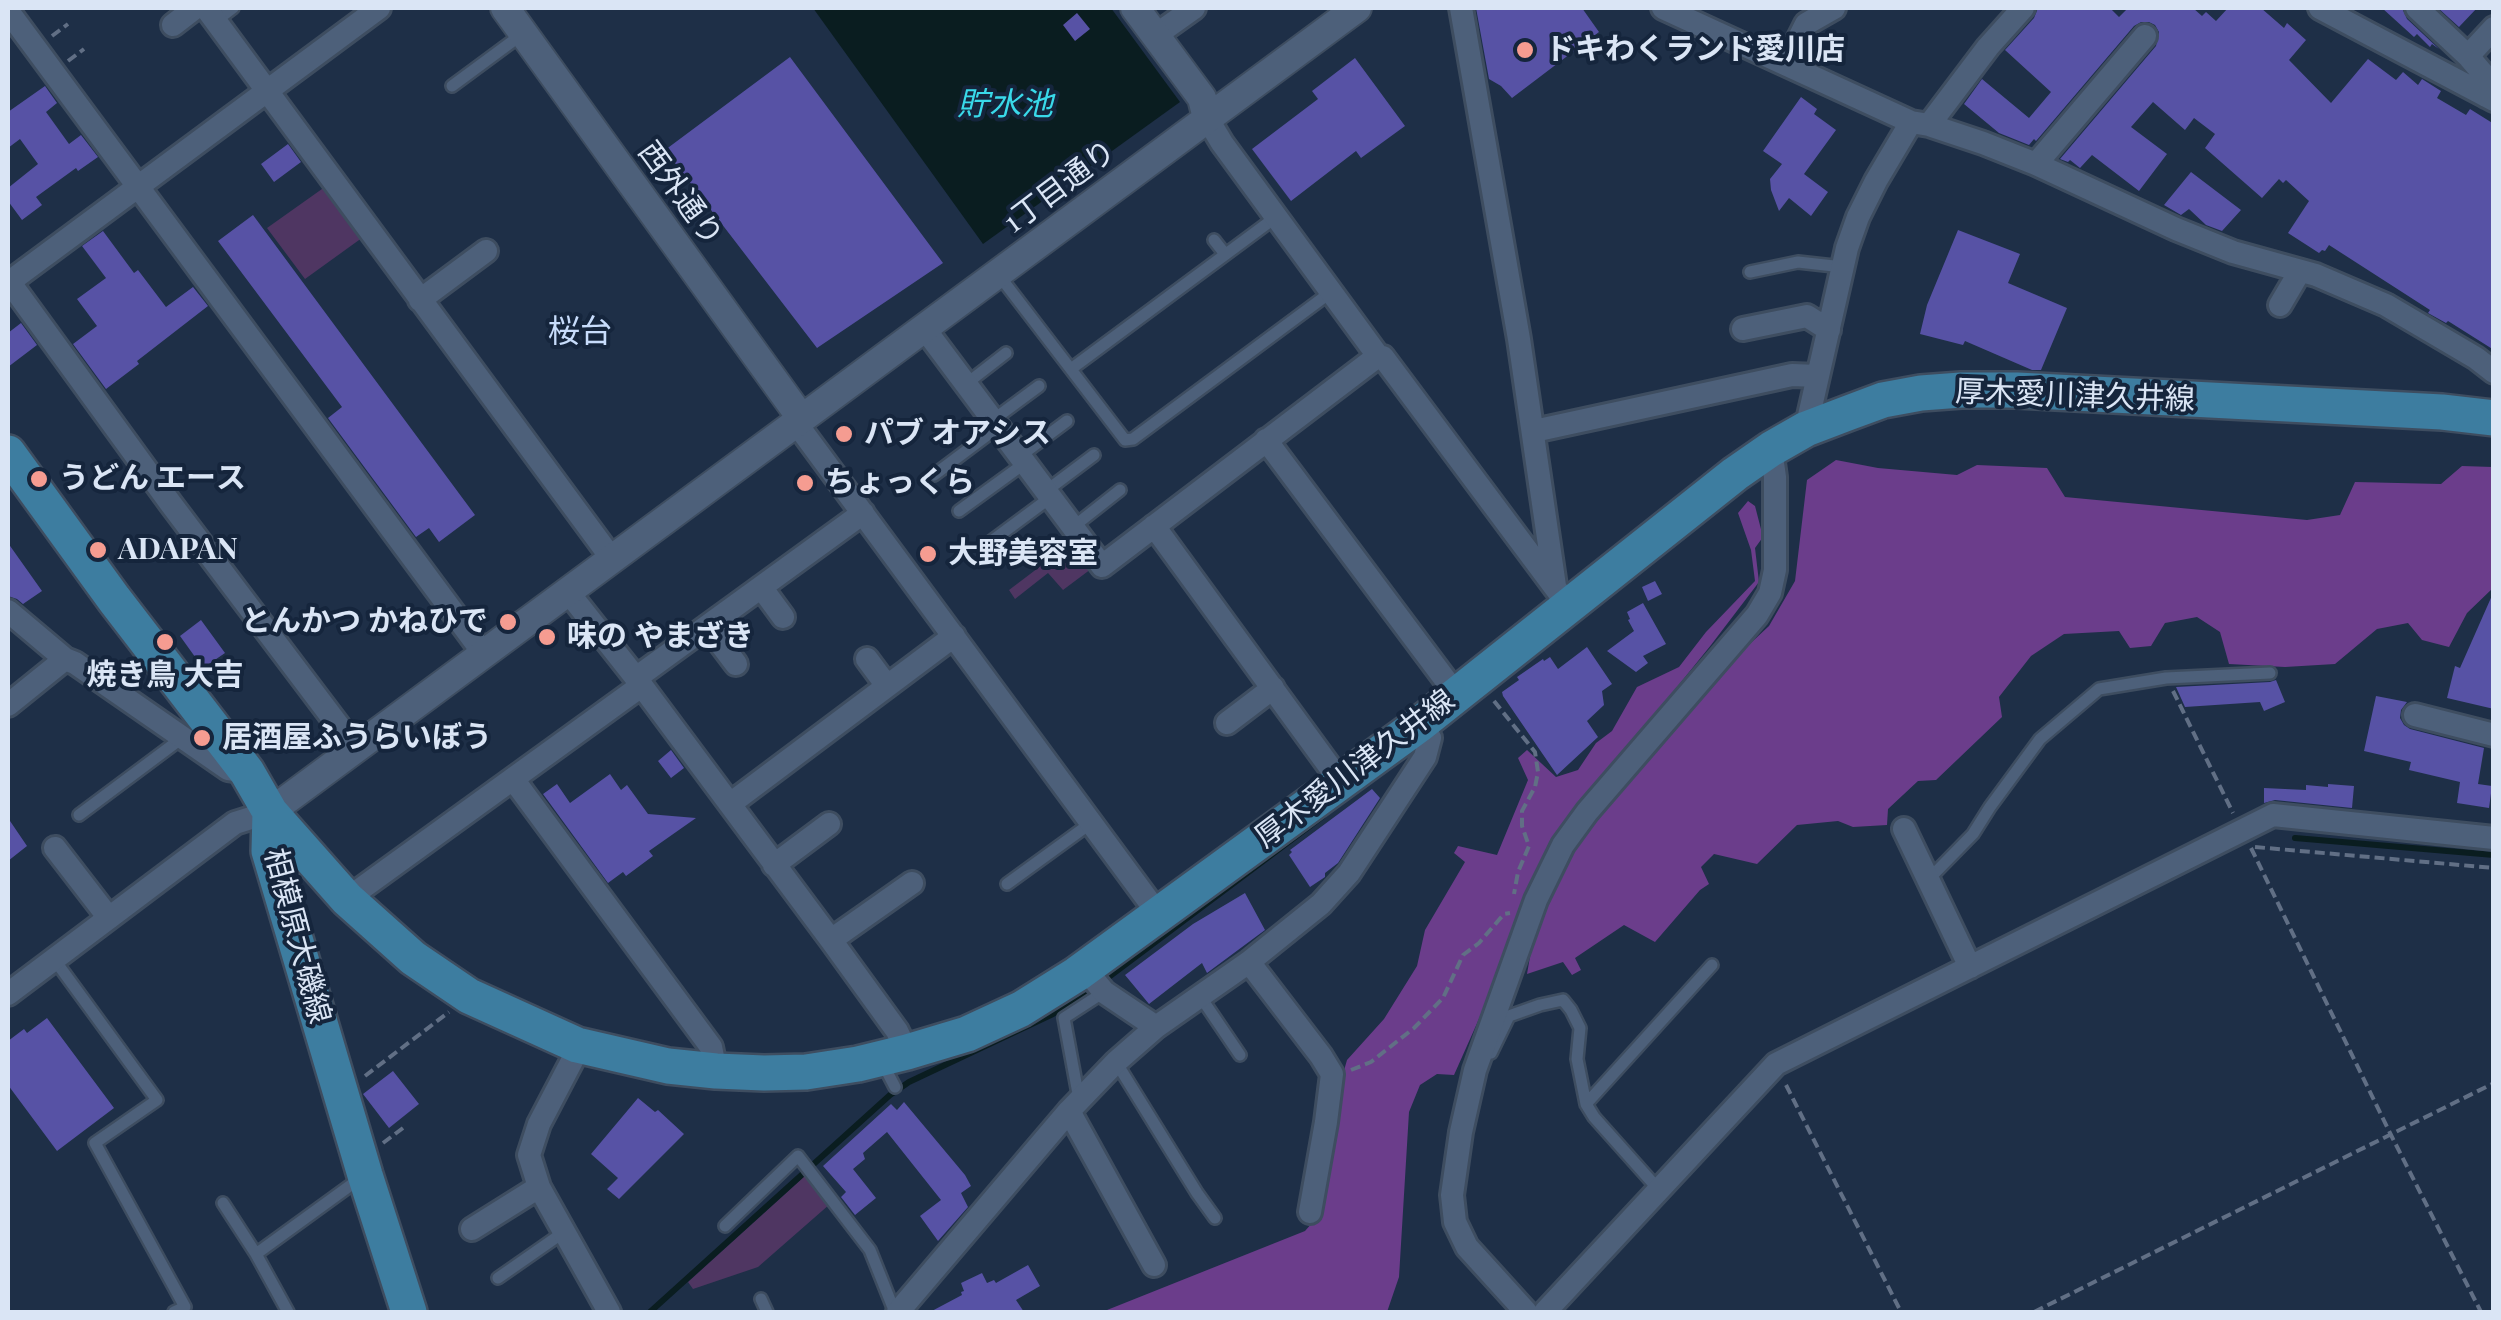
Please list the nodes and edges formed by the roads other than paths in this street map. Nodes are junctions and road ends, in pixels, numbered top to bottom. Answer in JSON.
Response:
{"nodes":[{"id":1,"x":195,"y":8,"type":"edge"},
{"id":2,"x":379,"y":8,"type":"edge"},
{"id":3,"x":504,"y":8,"type":"edge"},
{"id":4,"x":1135,"y":8,"type":"edge"},
{"id":5,"x":1194,"y":8,"type":"edge"},
{"id":6,"x":1357,"y":8,"type":"edge"},
{"id":7,"x":1461,"y":8,"type":"edge"},
{"id":8,"x":1663,"y":8,"type":"edge"},
{"id":9,"x":1834,"y":8,"type":"edge"},
{"id":10,"x":2022,"y":8,"type":"edge"},
{"id":11,"x":2320,"y":8,"type":"edge"},
{"id":12,"x":2417,"y":8,"type":"edge"},
{"id":13,"x":8,"y":11,"type":"edge"},
{"id":14,"x":218,"y":12,"type":"edge"},
{"id":15,"x":173,"y":25,"type":"dead end"},
{"id":16,"x":2494,"y":28,"type":"edge"},
{"id":17,"x":523,"y":33,"type":"junction"},
{"id":18,"x":1156,"y":36,"type":"junction"},
{"id":19,"x":2146,"y":36,"type":"dead end"},
{"id":20,"x":2468,"y":56,"type":"junction"},
{"id":21,"x":1786,"y":64,"type":"junction"},
{"id":22,"x":452,"y":86,"type":"dead end"},
{"id":23,"x":267,"y":90,"type":"junction"},
{"id":24,"x":2490,"y":98,"type":"edge"},
{"id":25,"x":1207,"y":118,"type":"junction"},
{"id":26,"x":1920,"y":123,"type":"junction"},
{"id":27,"x":2036,"y":164,"type":"junction"},
{"id":28,"x":137,"y":187,"type":"junction"},
{"id":29,"x":1276,"y":216,"type":"junction"},
{"id":30,"x":1214,"y":240,"type":"dead end"},
{"id":31,"x":486,"y":251,"type":"dead end"},
{"id":32,"x":1225,"y":254,"type":"junction"},
{"id":33,"x":1843,"y":266,"type":"junction"},
{"id":34,"x":2300,"y":270,"type":"junction"},
{"id":35,"x":1750,"y":272,"type":"dead end"},
{"id":36,"x":998,"y":274,"type":"junction"},
{"id":37,"x":8,"y":282,"type":"edge"},
{"id":38,"x":1332,"y":292,"type":"junction"},
{"id":39,"x":420,"y":300,"type":"junction"},
{"id":40,"x":2280,"y":306,"type":"dead end"},
{"id":41,"x":1268,"y":318,"type":"dead end"},
{"id":42,"x":924,"y":328,"type":"junction"},
{"id":43,"x":1743,"y":329,"type":"dead end"},
{"id":44,"x":1829,"y":330,"type":"junction"},
{"id":45,"x":1279,"y":331,"type":"junction"},
{"id":46,"x":1006,"y":352,"type":"dead end"},
{"id":47,"x":1378,"y":356,"type":"junction"},
{"id":48,"x":1071,"y":369,"type":"junction"},
{"id":49,"x":2494,"y":372,"type":"edge"},
{"id":50,"x":1818,"y":376,"type":"junction"},
{"id":51,"x":966,"y":384,"type":"junction"},
{"id":52,"x":1038,"y":386,"type":"dead end"},
{"id":53,"x":2494,"y":418,"type":"edge"},
{"id":54,"x":799,"y":421,"type":"junction"},
{"id":55,"x":1066,"y":421,"type":"dead end"},
{"id":56,"x":996,"y":424,"type":"junction"},
{"id":57,"x":1806,"y":430,"type":"junction"},
{"id":58,"x":1534,"y":432,"type":"junction"},
{"id":59,"x":1266,"y":440,"type":"junction"},
{"id":60,"x":1770,"y":449,"type":"junction"},
{"id":61,"x":8,"y":453,"type":"edge"},
{"id":62,"x":1094,"y":455,"type":"dead end"},
{"id":63,"x":1023,"y":459,"type":"junction"},
{"id":64,"x":934,"y":475,"type":"dead end"},
{"id":65,"x":1120,"y":490,"type":"dead end"},
{"id":66,"x":1048,"y":494,"type":"junction"},
{"id":67,"x":959,"y":511,"type":"dead end"},
{"id":68,"x":862,"y":514,"type":"junction"},
{"id":69,"x":1154,"y":526,"type":"junction"},
{"id":70,"x":1072,"y":527,"type":"junction"},
{"id":71,"x":985,"y":546,"type":"dead end"},
{"id":72,"x":612,"y":559,"type":"junction"},
{"id":73,"x":761,"y":587,"type":"junction"},
{"id":74,"x":568,"y":592,"type":"junction"},
{"id":75,"x":1562,"y":596,"type":"junction"},
{"id":76,"x":8,"y":611,"type":"edge"},
{"id":77,"x":784,"y":617,"type":"dead end"},
{"id":78,"x":708,"y":626,"type":"junction"},
{"id":79,"x":954,"y":636,"type":"junction"},
{"id":80,"x":484,"y":654,"type":"junction"},
{"id":81,"x":65,"y":659,"type":"junction"},
{"id":82,"x":867,"y":660,"type":"dead end"},
{"id":83,"x":736,"y":664,"type":"dead end"},
{"id":84,"x":2270,"y":673,"type":"dead end"},
{"id":85,"x":639,"y":682,"type":"junction"},
{"id":86,"x":887,"y":686,"type":"junction"},
{"id":87,"x":1466,"y":687,"type":"junction"},
{"id":88,"x":1272,"y":688,"type":"junction"},
{"id":89,"x":8,"y":704,"type":"edge"},
{"id":90,"x":2416,"y":716,"type":"dead end"},
{"id":91,"x":1226,"y":722,"type":"dead end"},
{"id":92,"x":1420,"y":724,"type":"junction"},
{"id":93,"x":2494,"y":735,"type":"edge"},
{"id":94,"x":182,"y":738,"type":"junction"},
{"id":95,"x":356,"y":749,"type":"junction"},
{"id":96,"x":247,"y":772,"type":"junction"},
{"id":97,"x":513,"y":779,"type":"junction"},
{"id":98,"x":1340,"y":782,"type":"junction"},
{"id":99,"x":730,"y":804,"type":"junction"},
{"id":100,"x":270,"y":812,"type":"junction"},
{"id":101,"x":79,"y":815,"type":"dead end"},
{"id":102,"x":1091,"y":823,"type":"junction"},
{"id":103,"x":830,"y":824,"type":"dead end"},
{"id":104,"x":1904,"y":829,"type":"dead end"},
{"id":105,"x":2494,"y":838,"type":"edge"},
{"id":106,"x":55,"y":848,"type":"dead end"},
{"id":107,"x":774,"y":865,"type":"junction"},
{"id":108,"x":1928,"y":880,"type":"junction"},
{"id":109,"x":912,"y":882,"type":"dead end"},
{"id":110,"x":1007,"y":884,"type":"dead end"},
{"id":111,"x":347,"y":899,"type":"junction"},
{"id":112,"x":1159,"y":914,"type":"junction"},
{"id":113,"x":109,"y":918,"type":"junction"},
{"id":114,"x":831,"y":940,"type":"junction"},
{"id":115,"x":54,"y":959,"type":"junction"},
{"id":116,"x":1249,"y":962,"type":"junction"},
{"id":117,"x":1712,"y":965,"type":"dead end"},
{"id":118,"x":1970,"y":967,"type":"junction"},
{"id":119,"x":1096,"y":981,"type":"junction"},
{"id":120,"x":8,"y":994,"type":"edge"},
{"id":121,"x":1200,"y":996,"type":"junction"},
{"id":122,"x":1156,"y":1027,"type":"junction"},
{"id":123,"x":577,"y":1045,"type":"junction"},
{"id":124,"x":1240,"y":1055,"type":"dead end"},
{"id":125,"x":1116,"y":1062,"type":"junction"},
{"id":126,"x":895,"y":1066,"type":"junction"},
{"id":127,"x":1475,"y":1070,"type":"junction"},
{"id":128,"x":716,"y":1072,"type":"junction"},
{"id":129,"x":1586,"y":1104,"type":"junction"},
{"id":130,"x":1074,"y":1106,"type":"junction"},
{"id":131,"x":365,"y":1175,"type":"junction"},
{"id":132,"x":539,"y":1187,"type":"junction"},
{"id":133,"x":1659,"y":1190,"type":"junction"},
{"id":134,"x":224,"y":1203,"type":"dead end"},
{"id":135,"x":1310,"y":1212,"type":"dead end"},
{"id":136,"x":1215,"y":1218,"type":"dead end"},
{"id":137,"x":725,"y":1226,"type":"dead end"},
{"id":138,"x":472,"y":1230,"type":"dead end"},
{"id":139,"x":564,"y":1232,"type":"junction"},
{"id":140,"x":256,"y":1254,"type":"junction"},
{"id":141,"x":1154,"y":1265,"type":"dead end"},
{"id":142,"x":498,"y":1278,"type":"dead end"},
{"id":143,"x":761,"y":1299,"type":"dead end"},
{"id":144,"x":174,"y":1312,"type":"edge"},
{"id":145,"x":288,"y":1312,"type":"edge"},
{"id":146,"x":409,"y":1312,"type":"edge"},
{"id":147,"x":609,"y":1312,"type":"edge"},
{"id":148,"x":768,"y":1312,"type":"edge"},
{"id":149,"x":898,"y":1312,"type":"edge"},
{"id":150,"x":1526,"y":1312,"type":"edge"},
{"id":151,"x":1545,"y":1312,"type":"edge"}],
"edges":[{"from":1,"to":15,"type":"street"},
{"from":2,"to":23,"type":"street"},
{"from":3,"to":17,"type":"street","name":"西外通り"},
{"from":4,"to":18,"type":"street"},
{"from":5,"to":18,"type":"street"},
{"from":6,"to":25,"type":"street","name":"1丁目通り"},
{"from":7,"to":58,"type":"street"},
{"from":8,"to":21,"type":"street"},
{"from":9,"to":21,"type":"street"},
{"from":10,"to":26,"type":"street"},
{"from":11,"to":24,"type":"street"},
{"from":12,"to":20,"type":"street"},
{"from":13,"to":28,"type":"street"},
{"from":14,"to":23,"type":"street"},
{"from":16,"to":20,"type":"street"},
{"from":17,"to":22,"type":"lane"},
{"from":17,"to":54,"type":"street","name":"西外通り"},
{"from":18,"to":25,"type":"street"},
{"from":19,"to":27,"type":"street"},
{"from":20,"to":24,"type":"street"},
{"from":21,"to":26,"type":"street"},
{"from":23,"to":28,"type":"street"},
{"from":23,"to":39,"type":"street"},
{"from":25,"to":29,"type":"street"},
{"from":25,"to":36,"type":"street","name":"1丁目通り"},
{"from":26,"to":27,"type":"street"},
{"from":26,"to":33,"type":"street"},
{"from":27,"to":34,"type":"street"},
{"from":28,"to":37,"type":"street"},
{"from":28,"to":80,"type":"street"},
{"from":29,"to":32,"type":"lane"},
{"from":29,"to":38,"type":"street"},
{"from":30,"to":32,"type":"lane"},
{"from":31,"to":39,"type":"street"},
{"from":32,"to":48,"type":"lane"},
{"from":33,"to":35,"type":"lane"},
{"from":33,"to":44,"type":"street"},
{"from":34,"to":40,"type":"street"},
{"from":34,"to":49,"type":"street"},
{"from":36,"to":42,"type":"street","name":"1丁目通り"},
{"from":36,"to":48,"type":"lane"},
{"from":37,"to":95,"type":"street"},
{"from":38,"to":45,"type":"lane"},
{"from":38,"to":47,"type":"street"},
{"from":39,"to":72,"type":"street"},
{"from":41,"to":45,"type":"lane"},
{"from":42,"to":51,"type":"street"},
{"from":42,"to":54,"type":"street","name":"1丁目通り"},
{"from":43,"to":44,"type":"street"},
{"from":44,"to":50,"type":"street"},
{"from":45,"to":48,"type":"lane"},
{"from":46,"to":51,"type":"lane"},
{"from":47,"to":59,"type":"street"},
{"from":47,"to":75,"type":"street"},
{"from":50,"to":57,"type":"street"},
{"from":50,"to":58,"type":"street"},
{"from":51,"to":56,"type":"street"},
{"from":52,"to":56,"type":"lane"},
{"from":53,"to":57,"type":"main road","name":"厚木愛川津久井線"},
{"from":54,"to":68,"type":"street"},
{"from":54,"to":72,"type":"street","name":"1丁目通り"},
{"from":55,"to":63,"type":"lane"},
{"from":56,"to":63,"type":"street"},
{"from":56,"to":64,"type":"lane"},
{"from":57,"to":60,"type":"main road","name":"厚木愛川津久井線"},
{"from":58,"to":75,"type":"street"},
{"from":59,"to":69,"type":"street"},
{"from":59,"to":87,"type":"street"},
{"from":60,"to":75,"type":"main road","name":"厚木愛川津久井線"},
{"from":60,"to":127,"type":"street"},
{"from":61,"to":96,"type":"main road","name":"相模原大磯線"},
{"from":62,"to":66,"type":"lane"},
{"from":63,"to":66,"type":"street"},
{"from":63,"to":67,"type":"lane"},
{"from":65,"to":70,"type":"lane"},
{"from":66,"to":70,"type":"street"},
{"from":66,"to":71,"type":"lane"},
{"from":68,"to":73,"type":"street"},
{"from":68,"to":79,"type":"street"},
{"from":69,"to":70,"type":"street"},
{"from":69,"to":88,"type":"street"},
{"from":72,"to":74,"type":"street","name":"1丁目通り"},
{"from":73,"to":77,"type":"street"},
{"from":73,"to":78,"type":"street"},
{"from":74,"to":80,"type":"street","name":"1丁目通り"},
{"from":74,"to":85,"type":"street"},
{"from":75,"to":87,"type":"main road","name":"厚木愛川津久井線"},
{"from":76,"to":81,"type":"street"},
{"from":78,"to":83,"type":"street"},
{"from":78,"to":85,"type":"street"},
{"from":79,"to":86,"type":"street"},
{"from":79,"to":102,"type":"street"},
{"from":80,"to":95,"type":"street","name":"1丁目通り"},
{"from":81,"to":89,"type":"street"},
{"from":81,"to":94,"type":"street"},
{"from":82,"to":86,"type":"street"},
{"from":84,"to":108,"type":"lane"},
{"from":85,"to":97,"type":"street"},
{"from":85,"to":99,"type":"street"},
{"from":86,"to":99,"type":"street"},
{"from":87,"to":92,"type":"main road","name":"厚木愛川津久井線"},
{"from":88,"to":91,"type":"street"},
{"from":88,"to":98,"type":"street"},
{"from":90,"to":93,"type":"street"},
{"from":92,"to":98,"type":"main road","name":"厚木愛川津久井線"},
{"from":92,"to":116,"type":"street"},
{"from":94,"to":96,"type":"street"},
{"from":94,"to":101,"type":"lane"},
{"from":95,"to":100,"type":"street","name":"1丁目通り"},
{"from":96,"to":100,"type":"main road","name":"相模原大磯線"},
{"from":97,"to":111,"type":"street"},
{"from":97,"to":128,"type":"street"},
{"from":98,"to":112,"type":"main road","name":"厚木愛川津久井線"},
{"from":99,"to":107,"type":"street"},
{"from":100,"to":111,"type":"main road","name":"厚木愛川津久井線"},
{"from":100,"to":113,"type":"street"},
{"from":100,"to":131,"type":"main road","name":"相模原大磯線"},
{"from":102,"to":110,"type":"lane"},
{"from":102,"to":112,"type":"street"},
{"from":103,"to":107,"type":"street"},
{"from":104,"to":108,"type":"street"},
{"from":105,"to":118,"type":"street"},
{"from":106,"to":113,"type":"street"},
{"from":107,"to":114,"type":"street"},
{"from":108,"to":118,"type":"street"},
{"from":109,"to":114,"type":"street"},
{"from":111,"to":123,"type":"main road","name":"厚木愛川津久井線"},
{"from":112,"to":119,"type":"main road","name":"厚木愛川津久井線"},
{"from":113,"to":115,"type":"street"},
{"from":114,"to":126,"type":"street"},
{"from":115,"to":120,"type":"street"},
{"from":115,"to":144,"type":"lane"},
{"from":116,"to":121,"type":"street"},
{"from":116,"to":135,"type":"street"},
{"from":117,"to":129,"type":"lane"},
{"from":118,"to":133,"type":"street"},
{"from":119,"to":122,"type":"street"},
{"from":119,"to":126,"type":"main road","name":"厚木愛川津久井線"},
{"from":119,"to":130,"type":"lane"},
{"from":121,"to":122,"type":"street"},
{"from":121,"to":124,"type":"lane"},
{"from":122,"to":125,"type":"street"},
{"from":123,"to":128,"type":"main road","name":"厚木愛川津久井線"},
{"from":123,"to":132,"type":"street"},
{"from":125,"to":130,"type":"street"},
{"from":125,"to":136,"type":"lane"},
{"from":126,"to":128,"type":"main road","name":"厚木愛川津久井線"},
{"from":127,"to":129,"type":"lane"},
{"from":127,"to":150,"type":"street"},
{"from":129,"to":133,"type":"lane"},
{"from":130,"to":141,"type":"street"},
{"from":130,"to":149,"type":"street"},
{"from":131,"to":140,"type":"lane"},
{"from":131,"to":146,"type":"main road","name":"相模原大磯線"},
{"from":132,"to":138,"type":"street"},
{"from":132,"to":139,"type":"street"},
{"from":133,"to":151,"type":"street"},
{"from":134,"to":140,"type":"lane"},
{"from":137,"to":149,"type":"lane"},
{"from":139,"to":142,"type":"lane"},
{"from":139,"to":147,"type":"street"},
{"from":140,"to":145,"type":"lane"},
{"from":143,"to":148,"type":"lane"}]}
